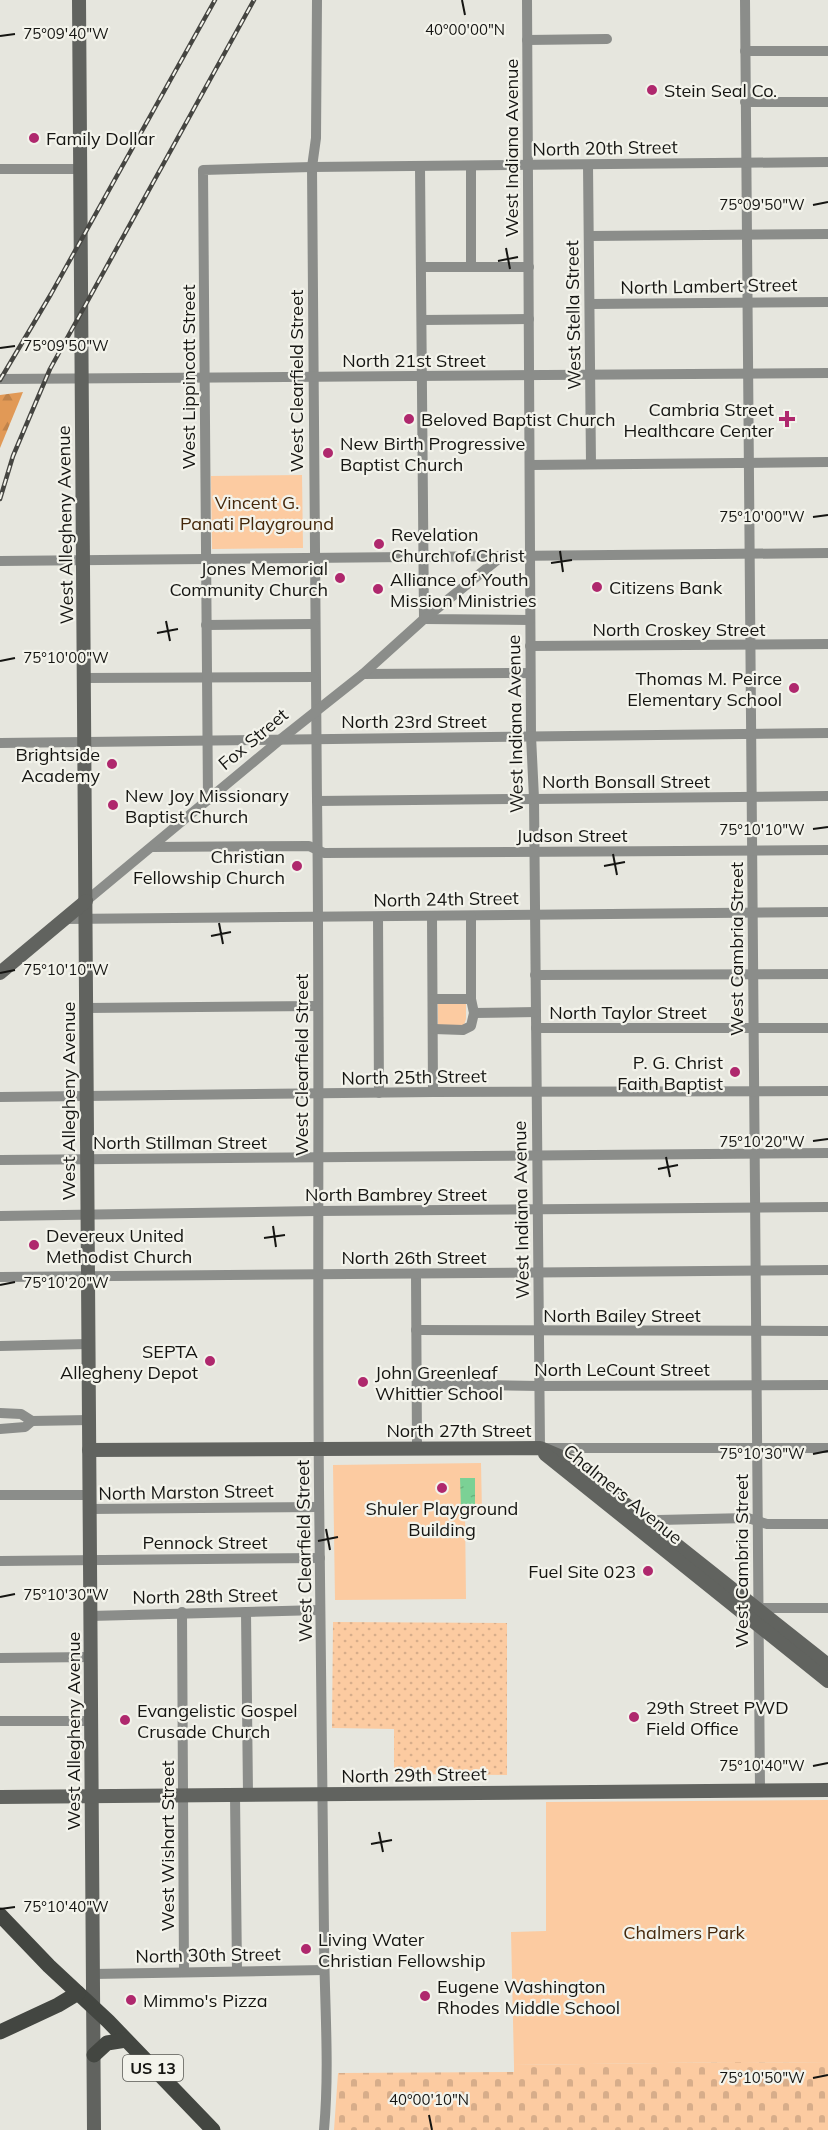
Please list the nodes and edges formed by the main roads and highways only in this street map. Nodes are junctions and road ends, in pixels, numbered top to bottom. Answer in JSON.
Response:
{"nodes":[{"id":1,"x":79,"y":0,"type":"edge"},
{"id":2,"x":86,"y":901,"type":"junction"},
{"id":3,"x":0,"y":973,"type":"edge"},
{"id":4,"x":540,"y":1448,"type":"joint"},
{"id":5,"x":89,"y":1450,"type":"junction"},
{"id":6,"x":646,"y":1528,"type":"junction"},
{"id":7,"x":828,"y":1665,"type":"edge"},
{"id":8,"x":828,"y":1681,"type":"edge"},
{"id":9,"x":828,"y":1790,"type":"edge"},
{"id":10,"x":92,"y":1796,"type":"junction"},
{"id":11,"x":0,"y":1797,"type":"edge"},
{"id":12,"x":0,"y":1915,"type":"edge"},
{"id":13,"x":93,"y":1974,"type":"junction"},
{"id":14,"x":78,"y":1993,"type":"junction"},
{"id":15,"x":93,"y":2007,"type":"junction"},
{"id":16,"x":0,"y":2032,"type":"edge"},
{"id":17,"x":126,"y":2040,"type":"junction"},
{"id":18,"x":94,"y":2055,"type":"junction"},
{"id":19,"x":94,"y":2130,"type":"edge"},
{"id":20,"x":213,"y":2130,"type":"edge"}],
"edges":[{"from":1,"to":2,"type":"main road","name":"West Allegheny Avenue"},
{"from":2,"to":3,"type":"main road","name":"Fox Street"},
{"from":2,"to":5,"type":"main road","name":"West Allegheny Avenue"},
{"from":4,"to":5,"type":"main road","name":"North 27th Street"},
{"from":4,"to":6,"type":"main road","name":"Chalmers Avenue"},
{"from":5,"to":10,"type":"main road","name":"West Allegheny Avenue"},
{"from":6,"to":7,"type":"main road","name":"Chalmers Avenue"},
{"from":6,"to":8,"type":"main road","name":"Chalmers Avenue"},
{"from":9,"to":10,"type":"main road","name":"North 29th Street"},
{"from":10,"to":11,"type":"main road","name":"North 29th Street"},
{"from":10,"to":13,"type":"main road","name":"West Allegheny Avenue"},
{"from":12,"to":14,"type":"main road","number":"US 13"},
{"from":13,"to":14,"type":"main road"},
{"from":13,"to":15,"type":"main road","name":"West Allegheny Avenue"},
{"from":14,"to":15,"type":"main road","number":"US 13"},
{"from":14,"to":16,"type":"main road"},
{"from":15,"to":17,"type":"main road","number":"US 13"},
{"from":15,"to":18,"type":"main road","name":"West Allegheny Avenue"},
{"from":17,"to":18,"type":"main road"},
{"from":17,"to":20,"type":"main road","number":"US 13"},
{"from":18,"to":19,"type":"main road","name":"West Allegheny Avenue"}]}
